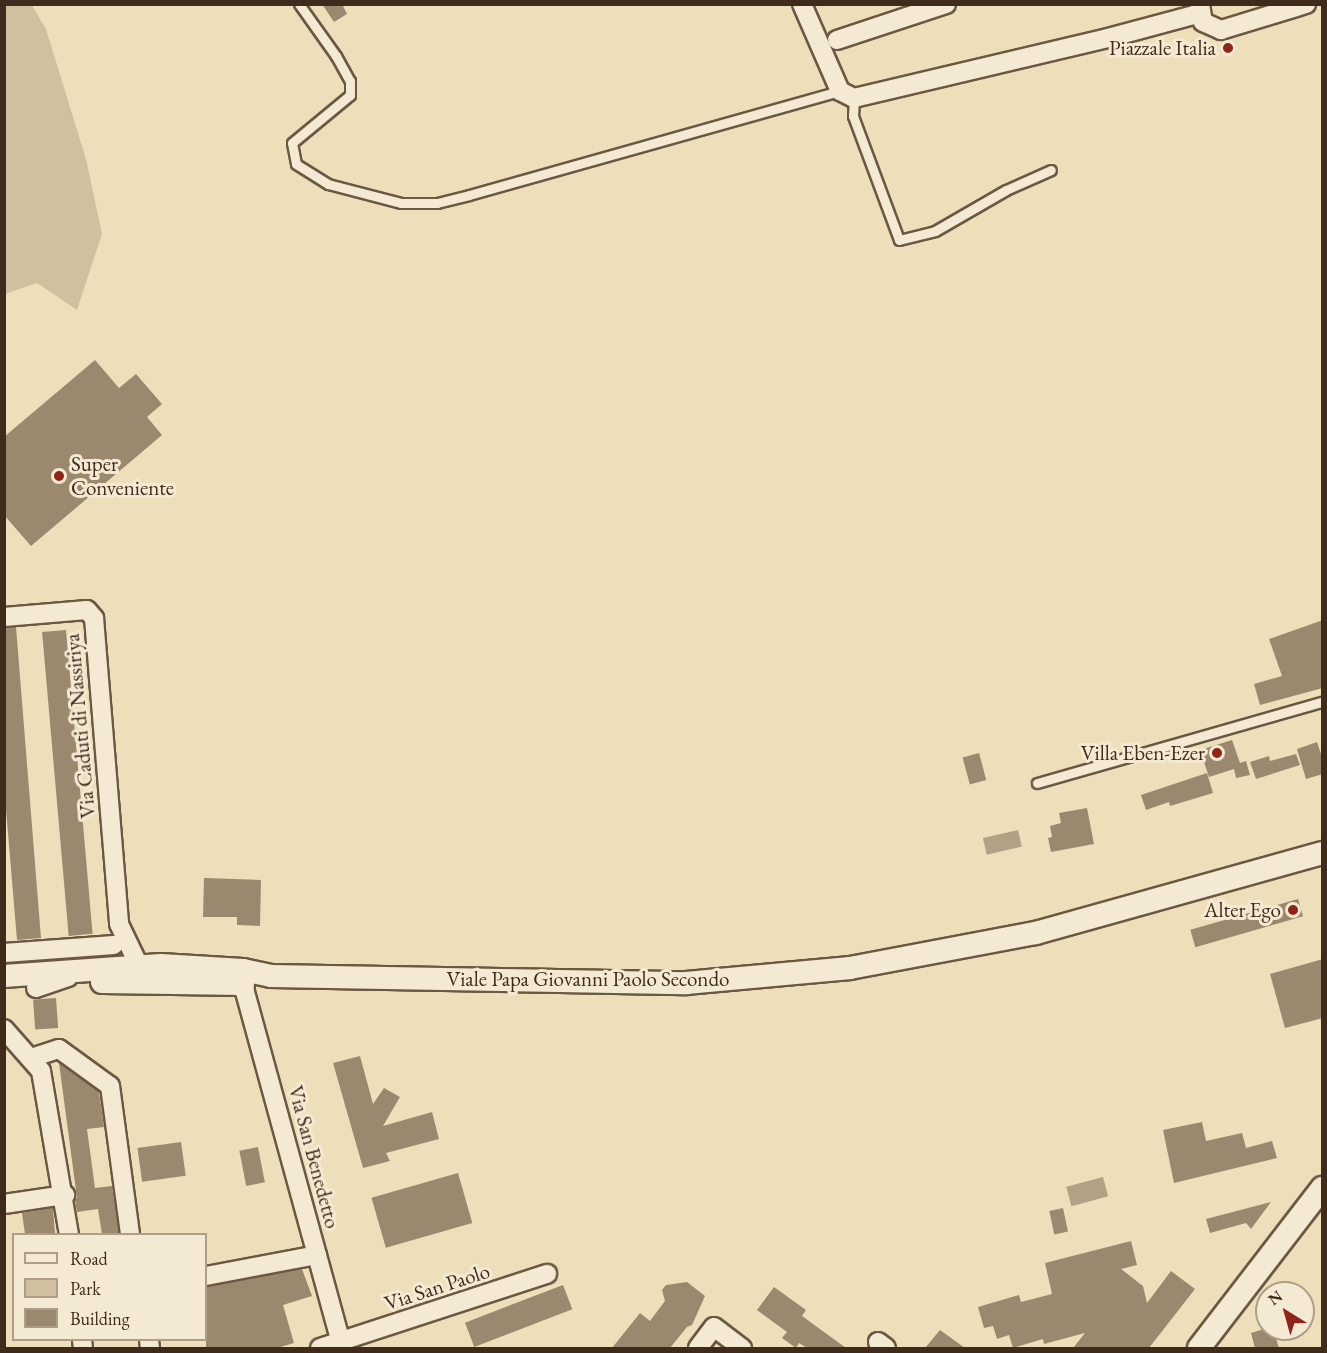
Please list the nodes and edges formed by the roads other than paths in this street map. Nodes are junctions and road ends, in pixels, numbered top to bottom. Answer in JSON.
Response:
{"nodes":[{"id":1,"x":299,"y":4,"type":"edge"},
{"id":2,"x":802,"y":4,"type":"edge"},
{"id":3,"x":946,"y":4,"type":"edge"},
{"id":4,"x":1305,"y":4,"type":"edge"},
{"id":5,"x":1200,"y":8,"type":"edge"},
{"id":6,"x":837,"y":40,"type":"dead end"},
{"id":7,"x":847,"y":94,"type":"junction"},
{"id":8,"x":1051,"y":170,"type":"dead end"},
{"id":9,"x":4,"y":617,"type":"edge"},
{"id":10,"x":1323,"y":696,"type":"edge"},
{"id":11,"x":1323,"y":702,"type":"edge"},
{"id":12,"x":1217,"y":731,"type":"junction"},
{"id":13,"x":1037,"y":783,"type":"dead end"},
{"id":14,"x":1323,"y":853,"type":"edge"},
{"id":15,"x":4,"y":953,"type":"edge"},
{"id":16,"x":120,"y":961,"type":"junction"},
{"id":17,"x":4,"y":976,"type":"edge"},
{"id":18,"x":243,"y":977,"type":"junction"},
{"id":19,"x":190,"y":983,"type":"junction"},
{"id":20,"x":36,"y":988,"type":"junction"},
{"id":21,"x":4,"y":991,"type":"edge"},
{"id":22,"x":4,"y":1029,"type":"edge"},
{"id":23,"x":31,"y":1058,"type":"junction"},
{"id":24,"x":1323,"y":1188,"type":"edge"},
{"id":25,"x":64,"y":1195,"type":"junction"},
{"id":26,"x":4,"y":1204,"type":"edge"},
{"id":27,"x":69,"y":1233,"type":"edge"},
{"id":28,"x":130,"y":1233,"type":"edge"},
{"id":29,"x":317,"y":1255,"type":"junction"},
{"id":30,"x":547,"y":1274,"type":"dead end"},
{"id":31,"x":207,"y":1276,"type":"edge"},
{"id":32,"x":341,"y":1342,"type":"junction"},
{"id":33,"x":320,"y":1348,"type":"edge"},
{"id":34,"x":698,"y":1348,"type":"edge"},
{"id":35,"x":742,"y":1348,"type":"edge"},
{"id":36,"x":1199,"y":1348,"type":"edge"}],
"edges":[{"from":1,"to":7,"type":"lane"},
{"from":2,"to":7,"type":"street"},
{"from":3,"to":6,"type":"street"},
{"from":4,"to":5,"type":"street"},
{"from":5,"to":7,"type":"street"},
{"from":7,"to":8,"type":"lane"},
{"from":9,"to":16,"type":"street","name":"Via Caduti di Nassiriya"},
{"from":10,"to":12,"type":"lane"},
{"from":11,"to":12,"type":"lane"},
{"from":12,"to":13,"type":"lane"},
{"from":14,"to":18,"type":"street","name":"Viale Papa Giovanni Paolo Secondo"},
{"from":15,"to":16,"type":"street"},
{"from":16,"to":17,"type":"street"},
{"from":16,"to":18,"type":"street"},
{"from":16,"to":19,"type":"street"},
{"from":16,"to":20,"type":"street"},
{"from":18,"to":19,"type":"street"},
{"from":18,"to":29,"type":"street","name":"Via San Benedetto"},
{"from":19,"to":20,"type":"street"},
{"from":20,"to":21,"type":"street"},
{"from":22,"to":23,"type":"street"},
{"from":23,"to":25,"type":"street"},
{"from":23,"to":28,"type":"street"},
{"from":24,"to":36,"type":"street"},
{"from":25,"to":26,"type":"street"},
{"from":25,"to":27,"type":"street"},
{"from":29,"to":31,"type":"street"},
{"from":29,"to":32,"type":"street","name":"Via San Benedetto"},
{"from":30,"to":32,"type":"street","name":"Via San Paolo"},
{"from":32,"to":33,"type":"street","name":"Via San Paolo"},
{"from":34,"to":35,"type":"street"}]}
